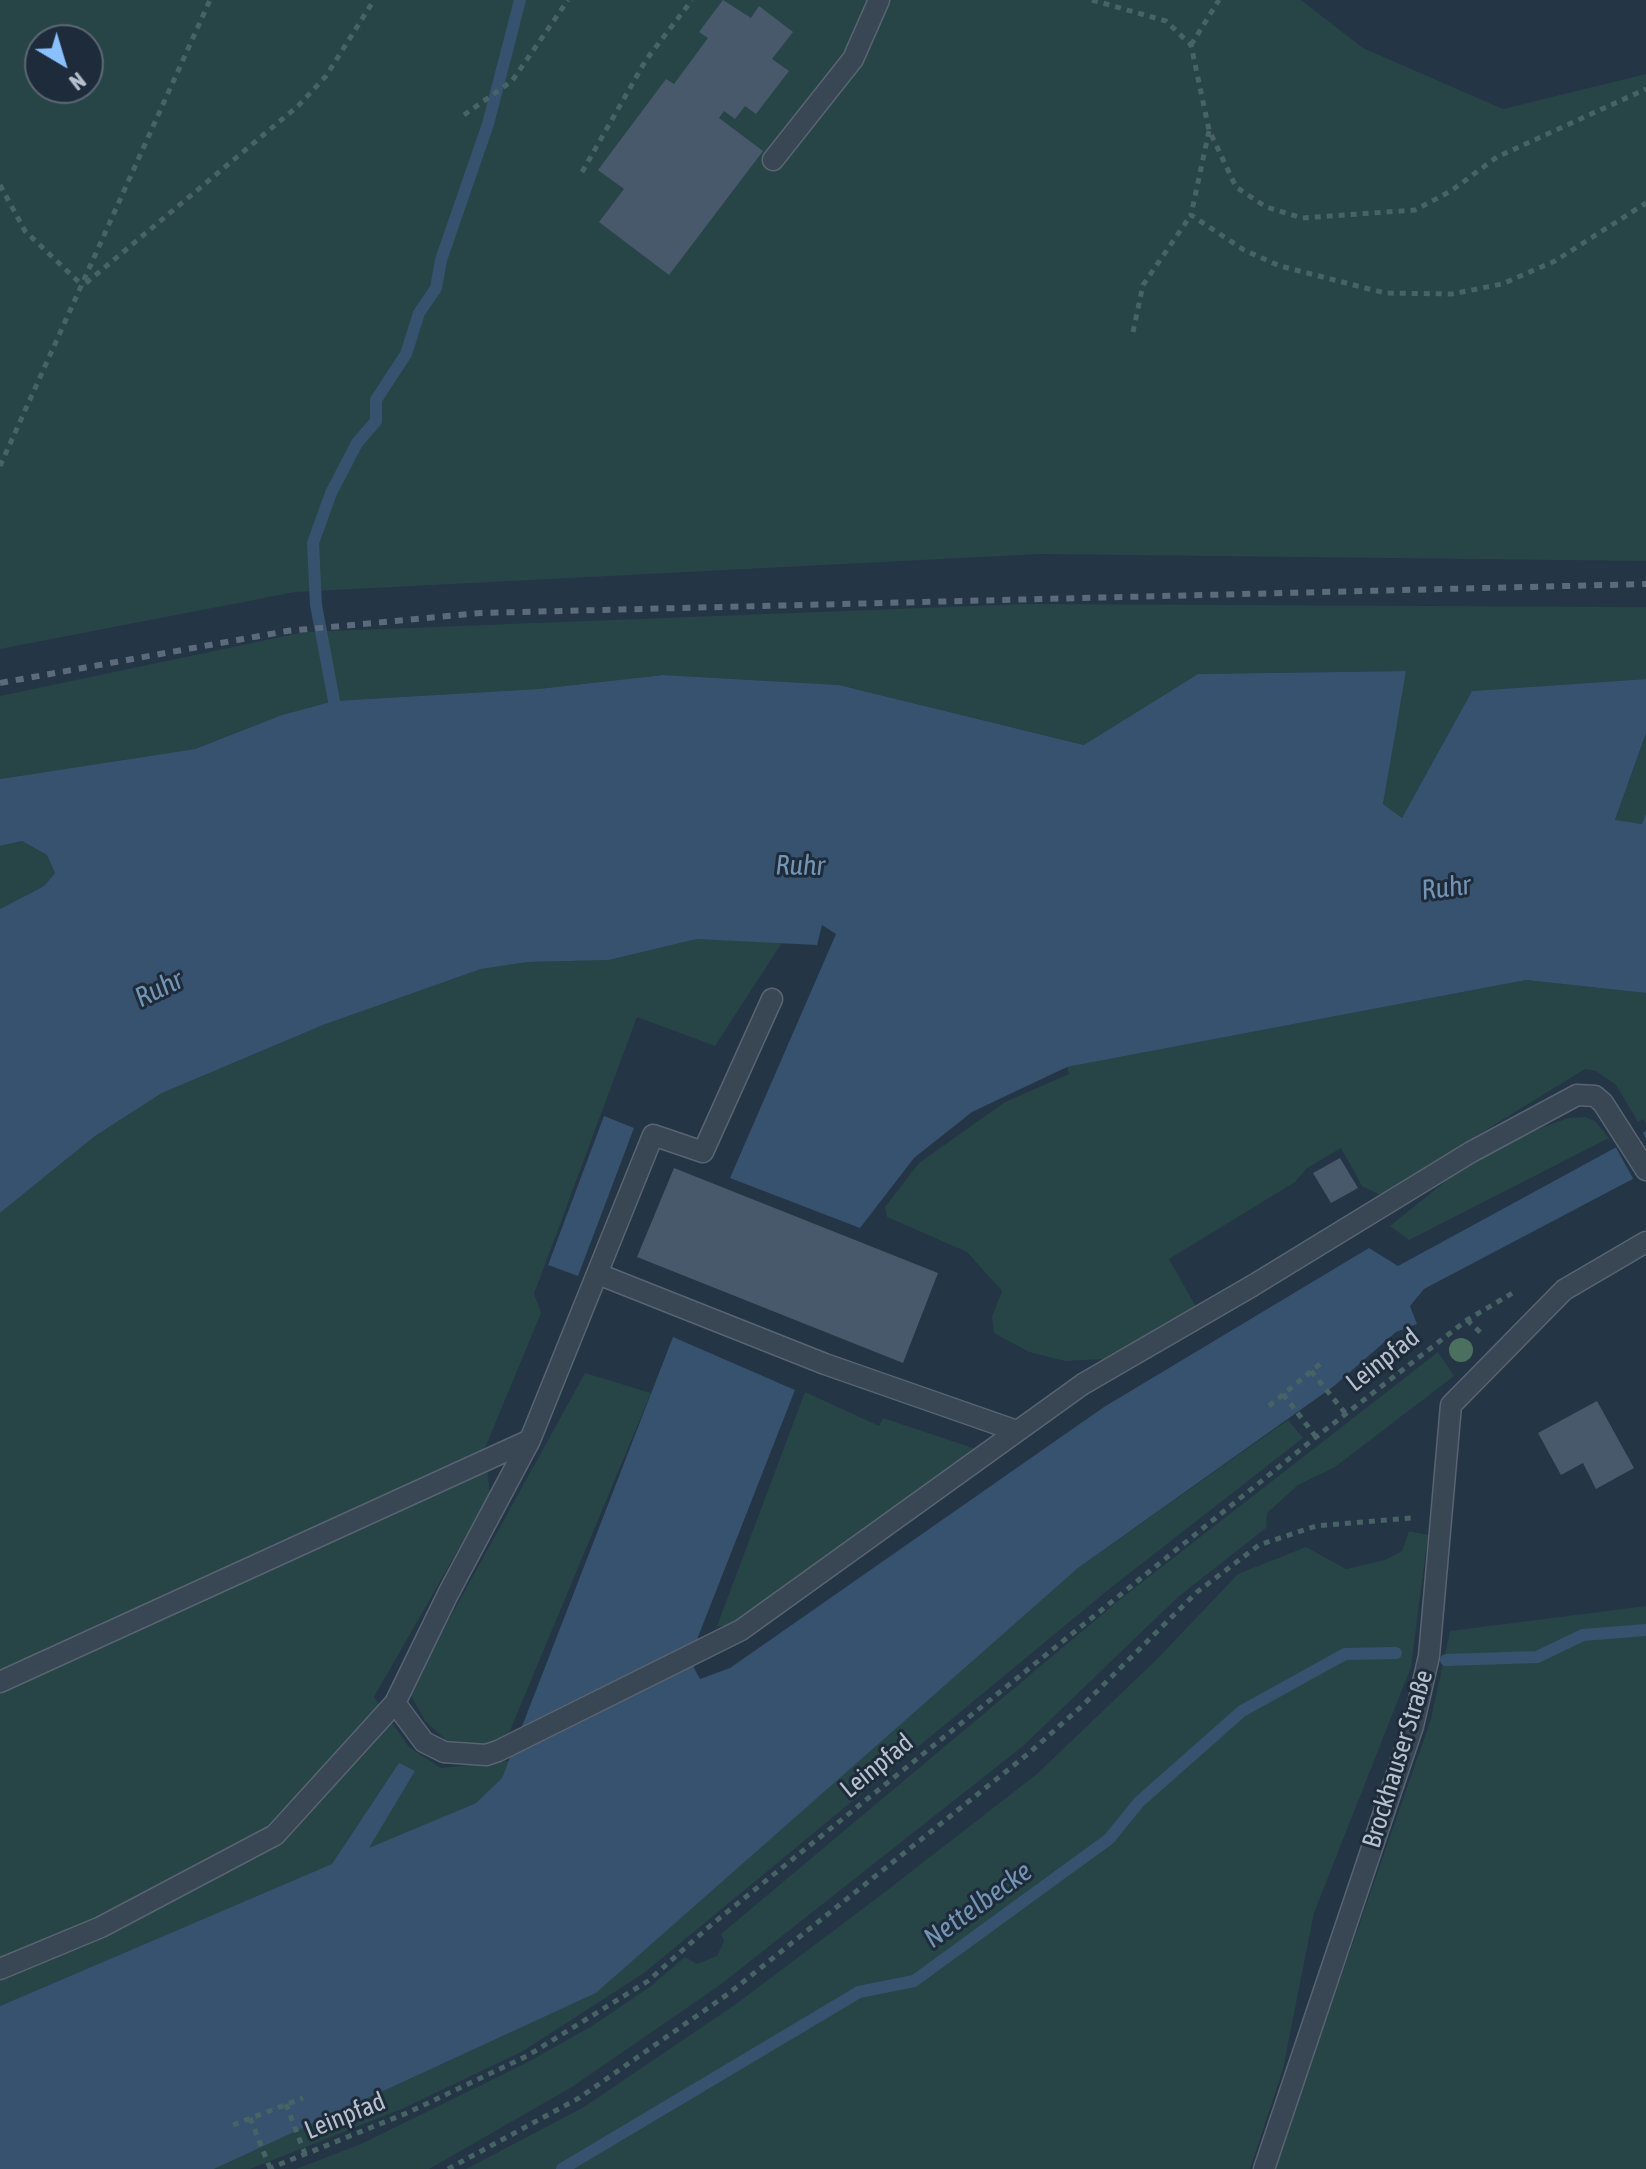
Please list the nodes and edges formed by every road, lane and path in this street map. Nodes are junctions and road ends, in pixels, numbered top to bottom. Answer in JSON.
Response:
{"nodes":[{"id":1,"x":210,"y":0,"type":"edge"},
{"id":2,"x":374,"y":0,"type":"edge"},
{"id":3,"x":568,"y":0,"type":"edge"},
{"id":4,"x":692,"y":0,"type":"edge"},
{"id":5,"x":879,"y":0,"type":"edge"},
{"id":6,"x":1092,"y":0,"type":"edge"},
{"id":7,"x":1219,"y":0,"type":"edge"},
{"id":8,"x":1191,"y":45,"type":"junction"},
{"id":9,"x":1646,"y":89,"type":"edge"},
{"id":10,"x":464,"y":115,"type":"dead end"},
{"id":11,"x":1209,"y":130,"type":"junction"},
{"id":12,"x":773,"y":160,"type":"dead end"},
{"id":13,"x":582,"y":172,"type":"dead end"},
{"id":14,"x":0,"y":185,"type":"edge"},
{"id":15,"x":1646,"y":203,"type":"edge"},
{"id":16,"x":1191,"y":215,"type":"junction"},
{"id":17,"x":83,"y":286,"type":"junction"},
{"id":18,"x":1133,"y":332,"type":"dead end"},
{"id":19,"x":0,"y":466,"type":"edge"},
{"id":20,"x":772,"y":999,"type":"dead end"},
{"id":21,"x":1646,"y":1170,"type":"edge"},
{"id":22,"x":1646,"y":1242,"type":"edge"},
{"id":23,"x":598,"y":1274,"type":"junction"},
{"id":24,"x":1478,"y":1331,"type":"dead end"},
{"id":25,"x":1320,"y":1364,"type":"dead end"},
{"id":26,"x":1311,"y":1371,"type":"junction"},
{"id":27,"x":1283,"y":1394,"type":"junction"},
{"id":28,"x":1269,"y":1406,"type":"dead end"},
{"id":29,"x":1346,"y":1414,"type":"junction"},
{"id":30,"x":1014,"y":1430,"type":"junction"},
{"id":31,"x":1316,"y":1437,"type":"junction"},
{"id":32,"x":530,"y":1440,"type":"junction"},
{"id":33,"x":1440,"y":1511,"type":"junction"},
{"id":34,"x":0,"y":1682,"type":"edge"},
{"id":35,"x":395,"y":1703,"type":"junction"},
{"id":36,"x":0,"y":1969,"type":"edge"},
{"id":37,"x":303,"y":2098,"type":"dead end"},
{"id":38,"x":286,"y":2104,"type":"junction"},
{"id":39,"x":250,"y":2118,"type":"junction"},
{"id":40,"x":233,"y":2125,"type":"dead end"},
{"id":41,"x":305,"y":2154,"type":"junction"},
{"id":42,"x":269,"y":2169,"type":"edge"},
{"id":43,"x":448,"y":2169,"type":"edge"},
{"id":44,"x":1264,"y":2169,"type":"edge"}],
"edges":[{"from":1,"to":17,"type":"path"},
{"from":2,"to":17,"type":"path"},
{"from":3,"to":10,"type":"path"},
{"from":4,"to":13,"type":"path"},
{"from":5,"to":12,"type":"lane"},
{"from":6,"to":8,"type":"path"},
{"from":7,"to":8,"type":"path"},
{"from":8,"to":11,"type":"path"},
{"from":9,"to":11,"type":"path"},
{"from":11,"to":16,"type":"path"},
{"from":14,"to":17,"type":"path"},
{"from":15,"to":16,"type":"path"},
{"from":16,"to":18,"type":"path"},
{"from":17,"to":19,"type":"path"},
{"from":20,"to":23,"type":"lane"},
{"from":21,"to":30,"type":"lane"},
{"from":22,"to":33,"type":"lane","name":"Brockhauser Straße"},
{"from":23,"to":30,"type":"lane"},
{"from":23,"to":32,"type":"lane"},
{"from":24,"to":29,"type":"path","name":"Leinpfad"},
{"from":25,"to":26,"type":"path"},
{"from":26,"to":27,"type":"path"},
{"from":26,"to":29,"type":"path"},
{"from":27,"to":28,"type":"path"},
{"from":27,"to":31,"type":"path"},
{"from":29,"to":31,"type":"path","name":"Leinpfad"},
{"from":30,"to":35,"type":"lane"},
{"from":31,"to":41,"type":"path","name":"Leinpfad"},
{"from":32,"to":34,"type":"lane"},
{"from":32,"to":35,"type":"lane"},
{"from":33,"to":43,"type":"path"},
{"from":33,"to":44,"type":"lane","name":"Brockhauser Straße"},
{"from":35,"to":36,"type":"lane"},
{"from":37,"to":38,"type":"path"},
{"from":38,"to":39,"type":"path"},
{"from":38,"to":41,"type":"path"},
{"from":39,"to":40,"type":"path"},
{"from":39,"to":42,"type":"path"},
{"from":41,"to":42,"type":"path","name":"Leinpfad"}]}
